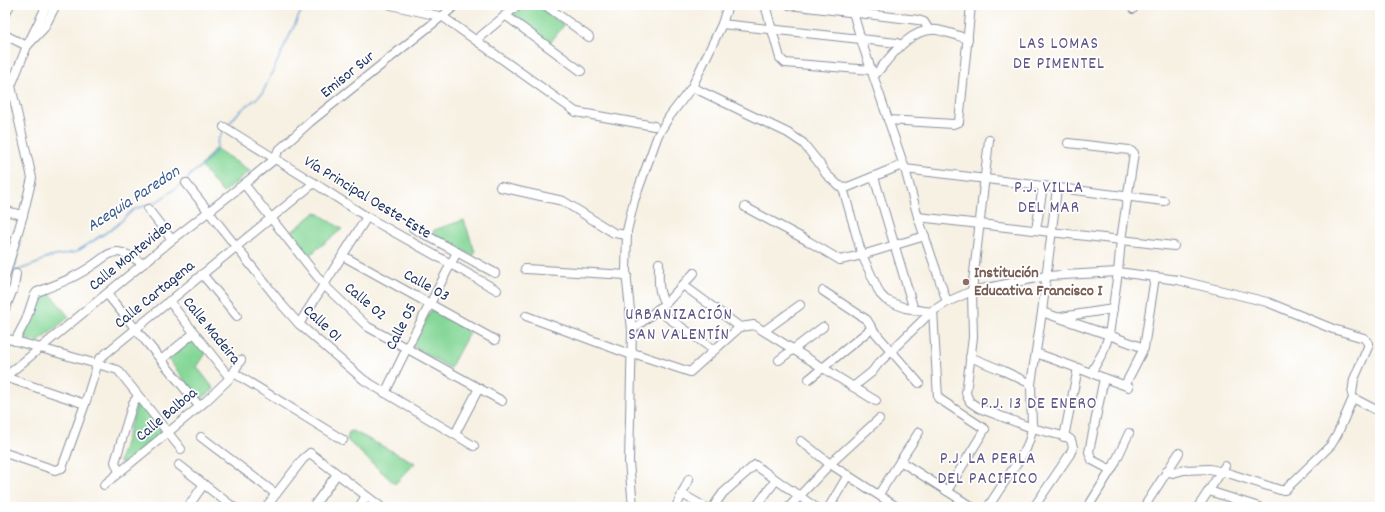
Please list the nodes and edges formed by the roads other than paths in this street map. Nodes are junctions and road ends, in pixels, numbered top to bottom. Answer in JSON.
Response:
{"nodes":[{"id":1,"x":10,"y":5,"type":"edge"},
{"id":2,"x":47,"y":5,"type":"edge"},
{"id":3,"x":56,"y":5,"type":"edge"},
{"id":4,"x":391,"y":5,"type":"edge"},
{"id":5,"x":456,"y":5,"type":"edge"},
{"id":6,"x":518,"y":5,"type":"edge"},
{"id":7,"x":545,"y":5,"type":"edge"},
{"id":8,"x":728,"y":5,"type":"edge"},
{"id":9,"x":765,"y":5,"type":"edge"},
{"id":10,"x":789,"y":5,"type":"edge"},
{"id":11,"x":972,"y":5,"type":"edge"},
{"id":12,"x":852,"y":9,"type":"edge"},
{"id":13,"x":5,"y":14,"type":"edge"},
{"id":14,"x":443,"y":16,"type":"junction"},
{"id":15,"x":505,"y":16,"type":"junction"},
{"id":16,"x":722,"y":24,"type":"junction"},
{"id":17,"x":772,"y":30,"type":"junction"},
{"id":18,"x":929,"y":30,"type":"junction"},
{"id":19,"x":5,"y":35,"type":"edge"},
{"id":20,"x":589,"y":37,"type":"dead end"},
{"id":21,"x":968,"y":38,"type":"junction"},
{"id":22,"x":476,"y":40,"type":"junction"},
{"id":23,"x":861,"y":40,"type":"junction"},
{"id":24,"x":901,"y":45,"type":"junction"},
{"id":25,"x":27,"y":46,"type":"junction"},
{"id":26,"x":581,"y":71,"type":"dead end"},
{"id":27,"x":872,"y":73,"type":"junction"},
{"id":28,"x":8,"y":85,"type":"edge"},
{"id":29,"x":692,"y":87,"type":"junction"},
{"id":30,"x":888,"y":120,"type":"junction"},
{"id":31,"x":654,"y":126,"type":"dead end"},
{"id":32,"x":224,"y":127,"type":"dead end"},
{"id":33,"x":989,"y":140,"type":"dead end"},
{"id":34,"x":1068,"y":143,"type":"dead end"},
{"id":35,"x":275,"y":159,"type":"junction"},
{"id":36,"x":904,"y":168,"type":"junction"},
{"id":37,"x":874,"y":177,"type":"junction"},
{"id":38,"x":984,"y":179,"type":"junction"},
{"id":39,"x":186,"y":183,"type":"dead end"},
{"id":40,"x":314,"y":183,"type":"junction"},
{"id":41,"x":244,"y":184,"type":"junction"},
{"id":42,"x":1043,"y":186,"type":"junction"},
{"id":43,"x":500,"y":187,"type":"dead end"},
{"id":44,"x":843,"y":188,"type":"junction"},
{"id":45,"x":1057,"y":188,"type":"junction"},
{"id":46,"x":1128,"y":196,"type":"junction"},
{"id":47,"x":1164,"y":201,"type":"dead end"},
{"id":48,"x":745,"y":207,"type":"dead end"},
{"id":49,"x":148,"y":209,"type":"dead end"},
{"id":50,"x":5,"y":211,"type":"edge"},
{"id":51,"x":209,"y":211,"type":"junction"},
{"id":52,"x":23,"y":215,"type":"junction"},
{"id":53,"x":367,"y":217,"type":"junction"},
{"id":54,"x":918,"y":217,"type":"junction"},
{"id":55,"x":272,"y":218,"type":"junction"},
{"id":56,"x":980,"y":224,"type":"junction"},
{"id":57,"x":413,"y":228,"type":"dead end"},
{"id":58,"x":1036,"y":230,"type":"junction"},
{"id":59,"x":1051,"y":232,"type":"junction"},
{"id":60,"x":627,"y":235,"type":"junction"},
{"id":61,"x":925,"y":236,"type":"junction"},
{"id":62,"x":172,"y":240,"type":"junction"},
{"id":63,"x":1121,"y":240,"type":"junction"},
{"id":64,"x":894,"y":246,"type":"junction"},
{"id":65,"x":1174,"y":246,"type":"dead end"},
{"id":66,"x":237,"y":247,"type":"junction"},
{"id":67,"x":457,"y":252,"type":"junction"},
{"id":68,"x":862,"y":255,"type":"junction"},
{"id":69,"x":343,"y":256,"type":"junction"},
{"id":70,"x":660,"y":263,"type":"dead end"},
{"id":71,"x":143,"y":264,"type":"junction"},
{"id":72,"x":451,"y":265,"type":"junction"},
{"id":73,"x":525,"y":269,"type":"dead end"},
{"id":74,"x":1118,"y":272,"type":"junction"},
{"id":75,"x":495,"y":273,"type":"dead end"},
{"id":76,"x":694,"y":273,"type":"dead end"},
{"id":77,"x":16,"y":274,"type":"dead end"},
{"id":78,"x":202,"y":274,"type":"junction"},
{"id":79,"x":627,"y":275,"type":"junction"},
{"id":80,"x":5,"y":276,"type":"edge"},
{"id":81,"x":1046,"y":276,"type":"junction"},
{"id":82,"x":1156,"y":277,"type":"junction"},
{"id":83,"x":324,"y":285,"type":"junction"},
{"id":84,"x":683,"y":285,"type":"junction"},
{"id":85,"x":497,"y":290,"type":"dead end"},
{"id":86,"x":823,"y":291,"type":"dead end"},
{"id":87,"x":972,"y":291,"type":"junction"},
{"id":88,"x":107,"y":294,"type":"junction"},
{"id":89,"x":169,"y":301,"type":"junction"},
{"id":90,"x":947,"y":302,"type":"junction"},
{"id":91,"x":665,"y":303,"type":"junction"},
{"id":92,"x":430,"y":304,"type":"junction"},
{"id":93,"x":800,"y":305,"type":"dead end"},
{"id":94,"x":5,"y":309,"type":"edge"},
{"id":95,"x":1113,"y":309,"type":"junction"},
{"id":96,"x":657,"y":310,"type":"junction"},
{"id":97,"x":914,"y":310,"type":"junction"},
{"id":98,"x":932,"y":311,"type":"junction"},
{"id":99,"x":1042,"y":312,"type":"junction"},
{"id":100,"x":237,"y":316,"type":"dead end"},
{"id":101,"x":526,"y":316,"type":"dead end"},
{"id":102,"x":1058,"y":317,"type":"junction"},
{"id":103,"x":300,"y":324,"type":"junction"},
{"id":104,"x":740,"y":326,"type":"junction"},
{"id":105,"x":823,"y":327,"type":"dead end"},
{"id":106,"x":135,"y":328,"type":"junction"},
{"id":107,"x":872,"y":328,"type":"junction"},
{"id":108,"x":632,"y":330,"type":"junction"},
{"id":109,"x":764,"y":331,"type":"junction"},
{"id":110,"x":194,"y":333,"type":"junction"},
{"id":111,"x":1109,"y":335,"type":"junction"},
{"id":112,"x":5,"y":338,"type":"edge"},
{"id":113,"x":495,"y":340,"type":"dead end"},
{"id":114,"x":15,"y":341,"type":"junction"},
{"id":115,"x":41,"y":348,"type":"junction"},
{"id":116,"x":407,"y":348,"type":"junction"},
{"id":117,"x":1144,"y":348,"type":"junction"},
{"id":118,"x":793,"y":349,"type":"junction"},
{"id":119,"x":714,"y":350,"type":"junction"},
{"id":120,"x":891,"y":351,"type":"junction"},
{"id":121,"x":1036,"y":353,"type":"junction"},
{"id":122,"x":632,"y":355,"type":"junction"},
{"id":123,"x":970,"y":357,"type":"junction"},
{"id":124,"x":161,"y":360,"type":"junction"},
{"id":125,"x":242,"y":360,"type":"dead end"},
{"id":126,"x":779,"y":360,"type":"dead end"},
{"id":127,"x":96,"y":364,"type":"junction"},
{"id":128,"x":823,"y":368,"type":"junction"},
{"id":129,"x":1078,"y":368,"type":"junction"},
{"id":130,"x":1091,"y":373,"type":"junction"},
{"id":131,"x":232,"y":376,"type":"junction"},
{"id":132,"x":5,"y":377,"type":"edge"},
{"id":133,"x":1104,"y":378,"type":"junction"},
{"id":134,"x":808,"y":379,"type":"dead end"},
{"id":135,"x":919,"y":383,"type":"dead end"},
{"id":136,"x":1031,"y":384,"type":"junction"},
{"id":137,"x":853,"y":387,"type":"junction"},
{"id":138,"x":479,"y":388,"type":"junction"},
{"id":139,"x":384,"y":393,"type":"junction"},
{"id":140,"x":1352,"y":394,"type":"dead end"},
{"id":141,"x":138,"y":396,"type":"junction"},
{"id":142,"x":502,"y":401,"type":"dead end"},
{"id":143,"x":876,"y":401,"type":"dead end"},
{"id":144,"x":85,"y":404,"type":"junction"},
{"id":145,"x":199,"y":406,"type":"junction"},
{"id":146,"x":1380,"y":412,"type":"edge"},
{"id":147,"x":879,"y":419,"type":"dead end"},
{"id":148,"x":1032,"y":428,"type":"junction"},
{"id":149,"x":168,"y":432,"type":"junction"},
{"id":150,"x":919,"y":432,"type":"dead end"},
{"id":151,"x":1129,"y":433,"type":"dead end"},
{"id":152,"x":455,"y":434,"type":"junction"},
{"id":153,"x":201,"y":437,"type":"dead end"},
{"id":154,"x":1064,"y":437,"type":"junction"},
{"id":155,"x":343,"y":440,"type":"dead end"},
{"id":156,"x":801,"y":441,"type":"dead end"},
{"id":157,"x":474,"y":446,"type":"dead end"},
{"id":158,"x":182,"y":449,"type":"dead end"},
{"id":159,"x":5,"y":453,"type":"edge"},
{"id":160,"x":1179,"y":453,"type":"dead end"},
{"id":161,"x":900,"y":461,"type":"junction"},
{"id":162,"x":830,"y":464,"type":"junction"},
{"id":163,"x":179,"y":465,"type":"dead end"},
{"id":164,"x":1223,"y":469,"type":"junction"},
{"id":165,"x":1111,"y":470,"type":"junction"},
{"id":166,"x":1167,"y":471,"type":"junction"},
{"id":167,"x":119,"y":472,"type":"junction"},
{"id":168,"x":338,"y":474,"type":"junction"},
{"id":169,"x":848,"y":475,"type":"junction"},
{"id":170,"x":689,"y":479,"type":"dead end"},
{"id":171,"x":776,"y":480,"type":"junction"},
{"id":172,"x":204,"y":484,"type":"junction"},
{"id":173,"x":104,"y":485,"type":"dead end"},
{"id":174,"x":947,"y":491,"type":"junction"},
{"id":175,"x":1209,"y":491,"type":"junction"},
{"id":176,"x":276,"y":494,"type":"junction"},
{"id":177,"x":682,"y":494,"type":"junction"},
{"id":178,"x":879,"y":494,"type":"junction"},
{"id":179,"x":366,"y":496,"type":"junction"},
{"id":180,"x":799,"y":496,"type":"junction"},
{"id":181,"x":190,"y":504,"type":"dead end"},
{"id":182,"x":1037,"y":506,"type":"edge"},
{"id":183,"x":234,"y":507,"type":"edge"},
{"id":184,"x":266,"y":507,"type":"edge"},
{"id":185,"x":313,"y":507,"type":"edge"},
{"id":186,"x":358,"y":507,"type":"edge"},
{"id":187,"x":381,"y":507,"type":"edge"},
{"id":188,"x":633,"y":507,"type":"edge"},
{"id":189,"x":676,"y":507,"type":"edge"},
{"id":190,"x":704,"y":507,"type":"edge"},
{"id":191,"x":713,"y":507,"type":"edge"},
{"id":192,"x":756,"y":507,"type":"edge"},
{"id":193,"x":789,"y":507,"type":"edge"},
{"id":194,"x":815,"y":507,"type":"edge"},
{"id":195,"x":829,"y":507,"type":"edge"},
{"id":196,"x":897,"y":507,"type":"edge"},
{"id":197,"x":972,"y":507,"type":"edge"},
{"id":198,"x":988,"y":507,"type":"edge"},
{"id":199,"x":1088,"y":507,"type":"edge"},
{"id":200,"x":1144,"y":507,"type":"edge"},
{"id":201,"x":1198,"y":507,"type":"edge"},
{"id":202,"x":1258,"y":507,"type":"edge"}],
"edges":[{"from":1,"to":13,"type":"street"},
{"from":2,"to":25,"type":"street"},
{"from":3,"to":25,"type":"street"},
{"from":4,"to":14,"type":"street"},
{"from":5,"to":14,"type":"street","name":"Emisor Sur"},
{"from":6,"to":15,"type":"street"},
{"from":7,"to":20,"type":"street"},
{"from":8,"to":16,"type":"street"},
{"from":9,"to":17,"type":"street"},
{"from":10,"to":12,"type":"street"},
{"from":11,"to":21,"type":"street"},
{"from":12,"to":18,"type":"street"},
{"from":12,"to":23,"type":"street"},
{"from":14,"to":22,"type":"street"},
{"from":14,"to":35,"type":"street","name":"Emisor Sur"},
{"from":15,"to":22,"type":"street"},
{"from":15,"to":26,"type":"street"},
{"from":16,"to":17,"type":"street"},
{"from":16,"to":29,"type":"street"},
{"from":17,"to":23,"type":"street"},
{"from":17,"to":27,"type":"street"},
{"from":18,"to":21,"type":"street"},
{"from":18,"to":24,"type":"street"},
{"from":19,"to":25,"type":"street"},
{"from":21,"to":30,"type":"street"},
{"from":22,"to":31,"type":"street"},
{"from":23,"to":24,"type":"street"},
{"from":23,"to":27,"type":"street"},
{"from":24,"to":27,"type":"street"},
{"from":25,"to":28,"type":"street"},
{"from":27,"to":30,"type":"street"},
{"from":28,"to":52,"type":"street"},
{"from":29,"to":44,"type":"street"},
{"from":29,"to":60,"type":"street"},
{"from":30,"to":36,"type":"street"},
{"from":32,"to":35,"type":"street","name":"Vía Principal Oeste-Este"},
{"from":33,"to":38,"type":"street"},
{"from":34,"to":46,"type":"street"},
{"from":35,"to":40,"type":"street","name":"Vía Principal Oeste-Este"},
{"from":35,"to":41,"type":"street","name":"Calle Montevideo"},
{"from":36,"to":37,"type":"street"},
{"from":36,"to":38,"type":"street"},
{"from":36,"to":54,"type":"street"},
{"from":37,"to":44,"type":"street"},
{"from":37,"to":64,"type":"street"},
{"from":38,"to":42,"type":"street"},
{"from":38,"to":56,"type":"street"},
{"from":39,"to":51,"type":"street","name":"Calle 01"},
{"from":40,"to":53,"type":"street","name":"Vía Principal Oeste-Este"},
{"from":40,"to":55,"type":"street","name":"Calle Cartagena"},
{"from":41,"to":51,"type":"street","name":"Calle Montevideo"},
{"from":41,"to":55,"type":"street","name":"Calle 02"},
{"from":42,"to":45,"type":"street"},
{"from":42,"to":58,"type":"street"},
{"from":43,"to":60,"type":"street"},
{"from":44,"to":68,"type":"street"},
{"from":45,"to":46,"type":"street"},
{"from":45,"to":59,"type":"street"},
{"from":46,"to":47,"type":"street"},
{"from":46,"to":63,"type":"street"},
{"from":48,"to":68,"type":"street"},
{"from":49,"to":62,"type":"street"},
{"from":50,"to":52,"type":"street"},
{"from":51,"to":62,"type":"street","name":"Calle Montevideo"},
{"from":51,"to":66,"type":"street","name":"Calle 01"},
{"from":52,"to":80,"type":"street"},
{"from":53,"to":69,"type":"street"},
{"from":53,"to":72,"type":"street","name":"Vía Principal Oeste-Este"},
{"from":54,"to":56,"type":"street"},
{"from":54,"to":61,"type":"street"},
{"from":55,"to":66,"type":"street","name":"Calle Cartagena"},
{"from":55,"to":83,"type":"street","name":"Calle 02"},
{"from":56,"to":58,"type":"street"},
{"from":56,"to":87,"type":"street"},
{"from":57,"to":67,"type":"street","name":"Vía Principal Oeste-Este"},
{"from":58,"to":59,"type":"street"},
{"from":59,"to":63,"type":"street"},
{"from":59,"to":81,"type":"street"},
{"from":60,"to":79,"type":"street"},
{"from":61,"to":64,"type":"street"},
{"from":61,"to":90,"type":"street"},
{"from":62,"to":71,"type":"street","name":"Calle Montevideo"},
{"from":63,"to":65,"type":"street"},
{"from":63,"to":74,"type":"street"},
{"from":64,"to":68,"type":"street"},
{"from":64,"to":97,"type":"street"},
{"from":66,"to":78,"type":"street","name":"Calle Cartagena"},
{"from":66,"to":103,"type":"street","name":"Calle 01"},
{"from":67,"to":72,"type":"street","name":"Calle 05"},
{"from":67,"to":75,"type":"street","name":"Vía Principal Oeste-Este"},
{"from":68,"to":97,"type":"street"},
{"from":69,"to":83,"type":"street"},
{"from":69,"to":92,"type":"street","name":"Calle 03"},
{"from":70,"to":91,"type":"street"},
{"from":71,"to":88,"type":"street","name":"Calle Montevideo"},
{"from":71,"to":114,"type":"street"},
{"from":72,"to":85,"type":"street","name":"Vía Principal Oeste-Este"},
{"from":72,"to":92,"type":"street","name":"Calle 05"},
{"from":73,"to":79,"type":"street"},
{"from":74,"to":81,"type":"street"},
{"from":74,"to":82,"type":"street"},
{"from":74,"to":95,"type":"street"},
{"from":76,"to":84,"type":"street"},
{"from":77,"to":94,"type":"street"},
{"from":78,"to":89,"type":"street","name":"Calle Cartagena"},
{"from":78,"to":100,"type":"street"},
{"from":79,"to":108,"type":"street"},
{"from":81,"to":87,"type":"street"},
{"from":81,"to":99,"type":"street"},
{"from":82,"to":117,"type":"street"},
{"from":82,"to":140,"type":"street"},
{"from":83,"to":103,"type":"street"},
{"from":83,"to":116,"type":"street","name":"Calle 02"},
{"from":84,"to":91,"type":"street"},
{"from":84,"to":104,"type":"street"},
{"from":86,"to":107,"type":"street"},
{"from":87,"to":90,"type":"street"},
{"from":87,"to":123,"type":"street"},
{"from":88,"to":106,"type":"street"},
{"from":88,"to":115,"type":"street","name":"Calle Montevideo"},
{"from":89,"to":106,"type":"street","name":"Calle Cartagena"},
{"from":89,"to":110,"type":"street","name":"Calle Madeira"},
{"from":90,"to":98,"type":"street"},
{"from":91,"to":96,"type":"street"},
{"from":92,"to":113,"type":"street","name":"Calle 03"},
{"from":92,"to":116,"type":"street","name":"Calle 05"},
{"from":93,"to":109,"type":"street"},
{"from":95,"to":102,"type":"street"},
{"from":95,"to":111,"type":"street"},
{"from":96,"to":108,"type":"street"},
{"from":96,"to":119,"type":"street"},
{"from":97,"to":98,"type":"street"},
{"from":98,"to":120,"type":"street"},
{"from":98,"to":174,"type":"street"},
{"from":99,"to":102,"type":"street"},
{"from":99,"to":121,"type":"street"},
{"from":101,"to":122,"type":"street"},
{"from":102,"to":111,"type":"street"},
{"from":103,"to":139,"type":"street","name":"Calle 01"},
{"from":104,"to":109,"type":"street"},
{"from":104,"to":119,"type":"street"},
{"from":105,"to":118,"type":"street"},
{"from":106,"to":124,"type":"street"},
{"from":106,"to":127,"type":"street","name":"Calle Cartagena"},
{"from":107,"to":120,"type":"street"},
{"from":107,"to":128,"type":"street"},
{"from":108,"to":122,"type":"street"},
{"from":109,"to":118,"type":"street"},
{"from":110,"to":124,"type":"street"},
{"from":110,"to":131,"type":"street","name":"Calle Madeira"},
{"from":111,"to":117,"type":"street"},
{"from":111,"to":130,"type":"street"},
{"from":112,"to":114,"type":"street"},
{"from":114,"to":115,"type":"street"},
{"from":115,"to":127,"type":"street"},
{"from":115,"to":132,"type":"street","name":"Calle Montevideo"},
{"from":116,"to":138,"type":"street","name":"Calle 02"},
{"from":116,"to":139,"type":"street","name":"Calle 05"},
{"from":117,"to":133,"type":"street"},
{"from":118,"to":126,"type":"street"},
{"from":118,"to":128,"type":"street"},
{"from":119,"to":122,"type":"street"},
{"from":120,"to":135,"type":"street"},
{"from":120,"to":137,"type":"street"},
{"from":121,"to":129,"type":"street"},
{"from":121,"to":136,"type":"street"},
{"from":122,"to":188,"type":"street"},
{"from":123,"to":136,"type":"street"},
{"from":123,"to":148,"type":"street"},
{"from":124,"to":145,"type":"street"},
{"from":125,"to":131,"type":"street","name":"Calle Balboa"},
{"from":127,"to":141,"type":"street"},
{"from":127,"to":144,"type":"street","name":"Calle Cartagena"},
{"from":128,"to":134,"type":"street"},
{"from":128,"to":137,"type":"street"},
{"from":129,"to":130,"type":"street"},
{"from":129,"to":154,"type":"street"},
{"from":130,"to":133,"type":"street"},
{"from":131,"to":145,"type":"street","name":"Calle Balboa"},
{"from":131,"to":155,"type":"street","name":"Calle Madeira"},
{"from":132,"to":144,"type":"street"},
{"from":133,"to":165,"type":"street"},
{"from":136,"to":148,"type":"street"},
{"from":137,"to":143,"type":"street"},
{"from":138,"to":142,"type":"street","name":"Calle 02"},
{"from":138,"to":152,"type":"street"},
{"from":139,"to":152,"type":"street","name":"Calle 01"},
{"from":141,"to":149,"type":"street"},
{"from":141,"to":167,"type":"street"},
{"from":144,"to":159,"type":"street","name":"Calle Cartagena"},
{"from":145,"to":149,"type":"street","name":"Calle Balboa"},
{"from":146,"to":164,"type":"street"},
{"from":147,"to":162,"type":"street"},
{"from":148,"to":154,"type":"street"},
{"from":148,"to":198,"type":"street"},
{"from":149,"to":158,"type":"street"},
{"from":149,"to":167,"type":"street","name":"Calle Balboa"},
{"from":150,"to":161,"type":"street"},
{"from":151,"to":165,"type":"street"},
{"from":152,"to":157,"type":"street","name":"Calle 01"},
{"from":153,"to":176,"type":"street"},
{"from":154,"to":182,"type":"street"},
{"from":156,"to":162,"type":"street"},
{"from":160,"to":166,"type":"street"},
{"from":161,"to":174,"type":"street"},
{"from":161,"to":178,"type":"street"},
{"from":162,"to":169,"type":"street"},
{"from":162,"to":180,"type":"street"},
{"from":163,"to":172,"type":"street"},
{"from":164,"to":166,"type":"street"},
{"from":164,"to":175,"type":"street"},
{"from":165,"to":199,"type":"street"},
{"from":166,"to":200,"type":"street"},
{"from":167,"to":173,"type":"street","name":"Calle Balboa"},
{"from":168,"to":176,"type":"street"},
{"from":168,"to":179,"type":"street"},
{"from":168,"to":185,"type":"street"},
{"from":169,"to":178,"type":"street"},
{"from":169,"to":195,"type":"street"},
{"from":170,"to":177,"type":"street"},
{"from":171,"to":180,"type":"street"},
{"from":171,"to":191,"type":"street"},
{"from":171,"to":192,"type":"street"},
{"from":172,"to":181,"type":"street"},
{"from":172,"to":183,"type":"street"},
{"from":174,"to":197,"type":"street"},
{"from":175,"to":201,"type":"street"},
{"from":175,"to":202,"type":"street"},
{"from":176,"to":184,"type":"street"},
{"from":177,"to":189,"type":"street"},
{"from":177,"to":190,"type":"street"},
{"from":178,"to":196,"type":"street"},
{"from":179,"to":186,"type":"street"},
{"from":179,"to":187,"type":"street"},
{"from":180,"to":193,"type":"street"},
{"from":180,"to":194,"type":"street"}]}
